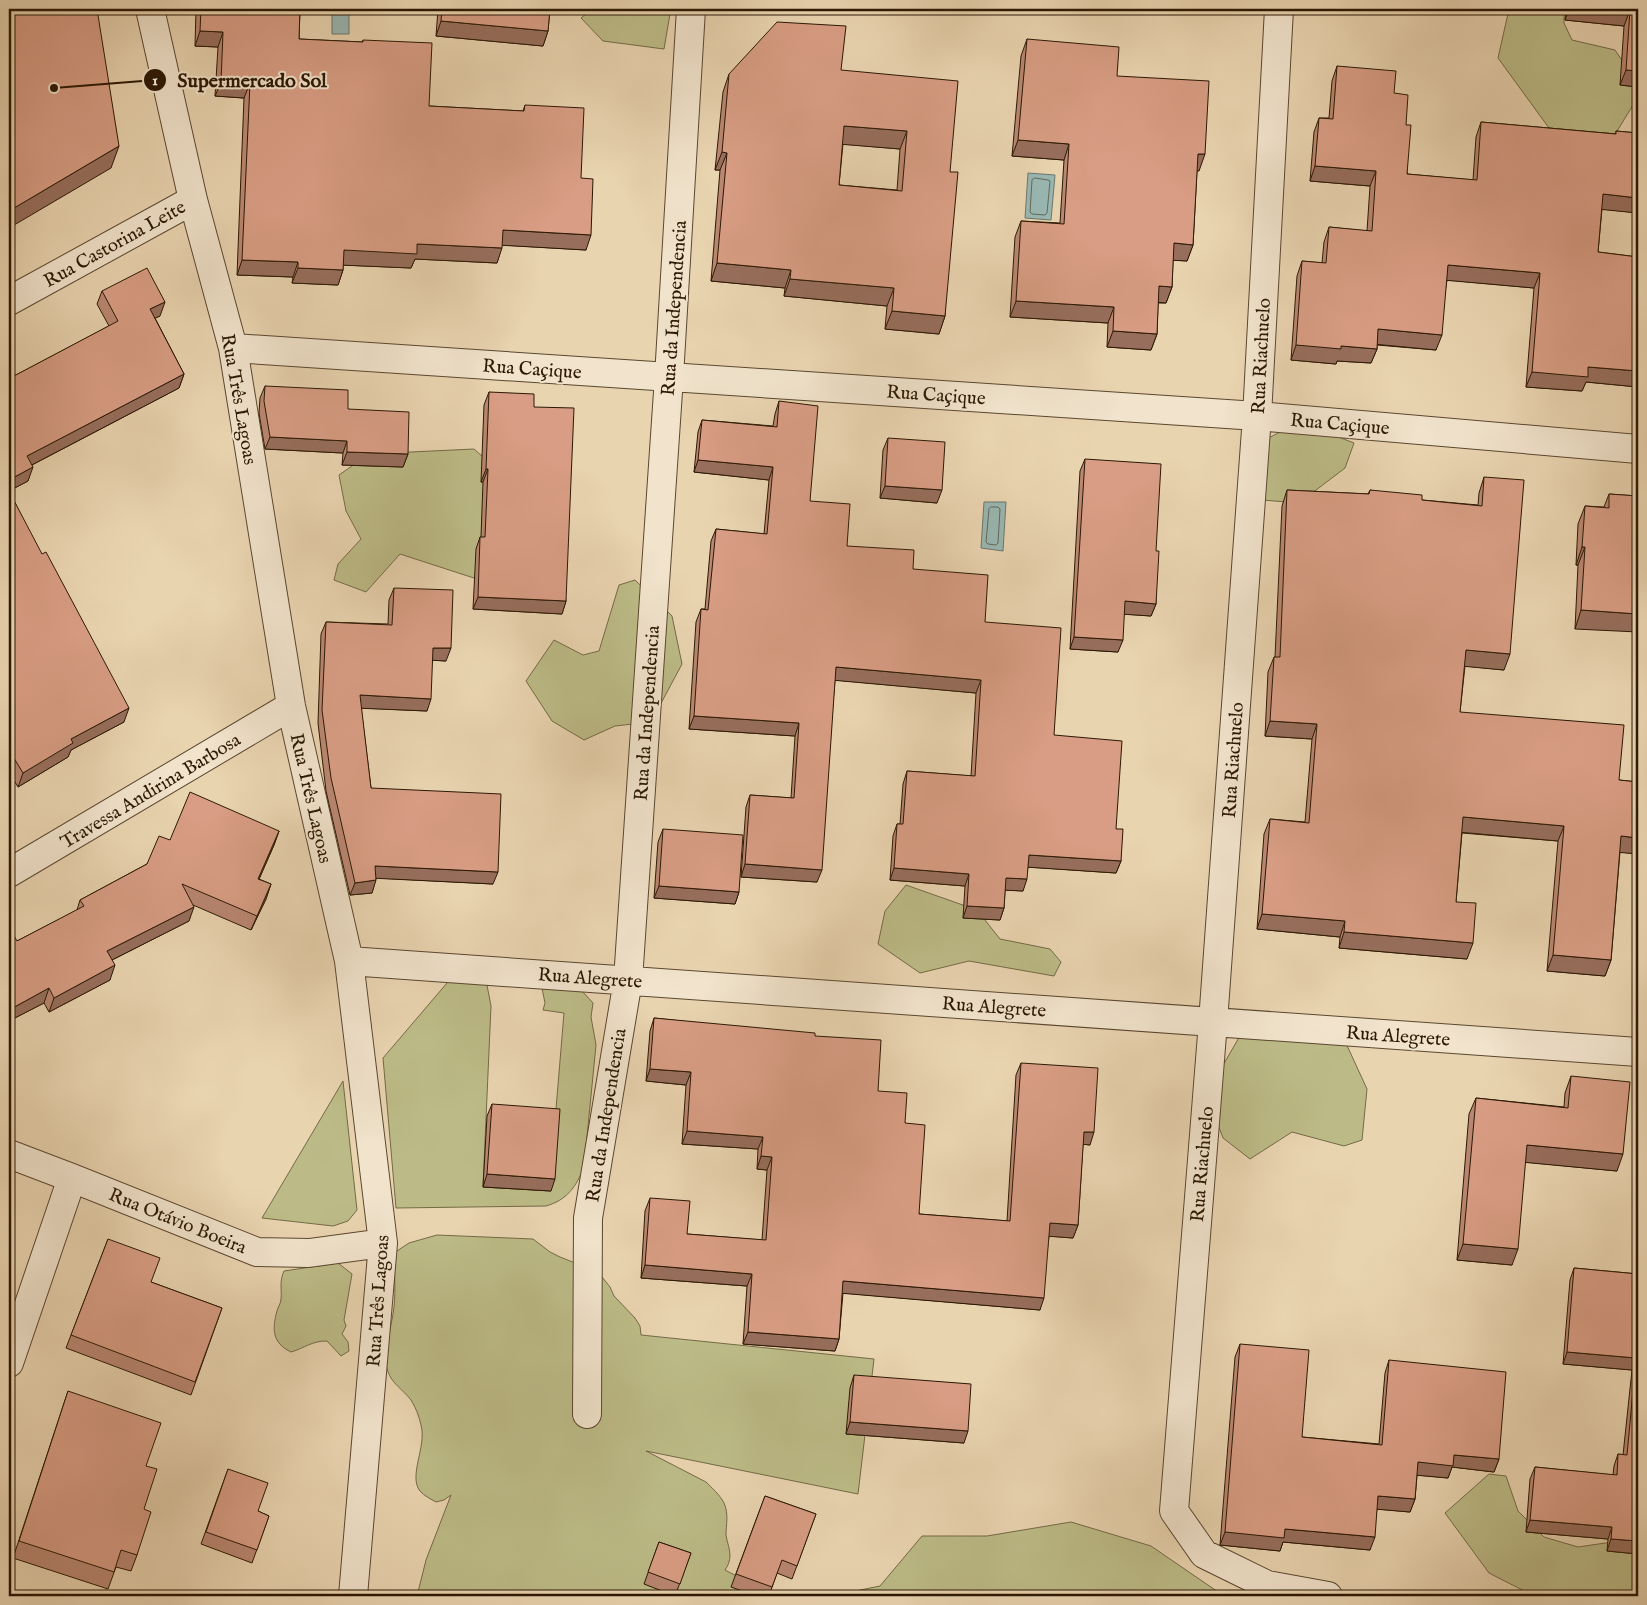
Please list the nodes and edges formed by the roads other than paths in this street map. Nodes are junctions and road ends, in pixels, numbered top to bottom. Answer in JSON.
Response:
{"nodes":[{"id":1,"x":150,"y":9,"type":"edge"},
{"id":2,"x":691,"y":9,"type":"edge"},
{"id":3,"x":1279,"y":9,"type":"edge"},
{"id":4,"x":193,"y":200,"type":"junction"},
{"id":5,"x":9,"y":302,"type":"edge"},
{"id":6,"x":233,"y":348,"type":"junction"},
{"id":7,"x":669,"y":377,"type":"junction"},
{"id":8,"x":1257,"y":416,"type":"junction"},
{"id":9,"x":1638,"y":449,"type":"edge"},
{"id":10,"x":291,"y":706,"type":"junction"},
{"id":11,"x":9,"y":872,"type":"edge"},
{"id":12,"x":349,"y":961,"type":"junction"},
{"id":13,"x":628,"y":980,"type":"junction"},
{"id":14,"x":1213,"y":1022,"type":"junction"},
{"id":15,"x":1638,"y":1052,"type":"edge"},
{"id":16,"x":9,"y":1154,"type":"edge"},
{"id":17,"x":72,"y":1178,"type":"junction"},
{"id":18,"x":384,"y":1243,"type":"junction"},
{"id":19,"x":9,"y":1364,"type":"edge"},
{"id":20,"x":587,"y":1414,"type":"dead end"},
{"id":21,"x":353,"y":1596,"type":"edge"},
{"id":22,"x":1328,"y":1596,"type":"edge"}],
"edges":[{"from":1,"to":4,"type":"street","name":"Rua Três Lagoas"},
{"from":2,"to":7,"type":"street","name":"Rua da Independencia"},
{"from":3,"to":8,"type":"street","name":"Rua Riachuelo"},
{"from":4,"to":5,"type":"street","name":"Rua Castorina Leite"},
{"from":4,"to":6,"type":"street","name":"Rua Três Lagoas"},
{"from":6,"to":7,"type":"street","name":"Rua Caçique"},
{"from":6,"to":10,"type":"street","name":"Rua Três Lagoas"},
{"from":7,"to":8,"type":"street","name":"Rua Caçique"},
{"from":7,"to":13,"type":"street","name":"Rua da Independencia"},
{"from":8,"to":9,"type":"street","name":"Rua Caçique"},
{"from":8,"to":14,"type":"street","name":"Rua Riachuelo"},
{"from":10,"to":11,"type":"street","name":"Travessa Andirina Barbosa"},
{"from":10,"to":12,"type":"street","name":"Rua Três Lagoas"},
{"from":12,"to":13,"type":"street","name":"Rua Alegrete"},
{"from":12,"to":18,"type":"street","name":"Rua Três Lagoas"},
{"from":13,"to":14,"type":"street","name":"Rua Alegrete"},
{"from":13,"to":20,"type":"street","name":"Rua da Independencia"},
{"from":14,"to":15,"type":"street","name":"Rua Alegrete"},
{"from":14,"to":22,"type":"street","name":"Rua Riachuelo"},
{"from":16,"to":17,"type":"street","name":"Rua Otávio Boeira"},
{"from":17,"to":18,"type":"street","name":"Rua Otávio Boeira"},
{"from":17,"to":19,"type":"street"},
{"from":18,"to":21,"type":"street","name":"Rua Três Lagoas"}]}
